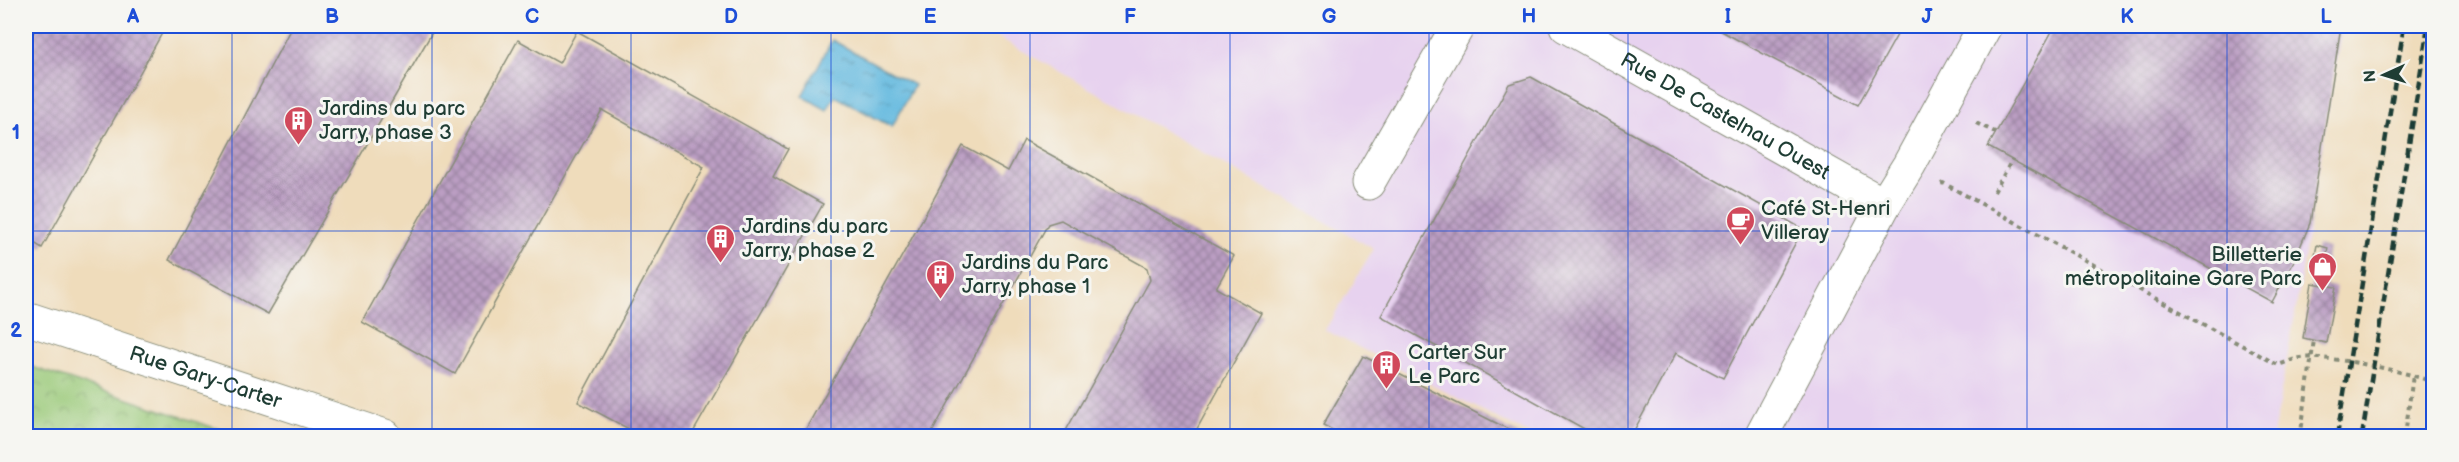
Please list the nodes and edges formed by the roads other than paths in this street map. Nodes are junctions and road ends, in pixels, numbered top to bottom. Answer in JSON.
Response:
{"nodes":[{"id":1,"x":1458,"y":26,"type":"edge"},
{"id":2,"x":1566,"y":26,"type":"edge"},
{"id":3,"x":1985,"y":26,"type":"edge"},
{"id":4,"x":1368,"y":183,"type":"dead end"},
{"id":5,"x":1884,"y":205,"type":"junction"},
{"id":6,"x":26,"y":318,"type":"edge"},
{"id":7,"x":385,"y":436,"type":"edge"},
{"id":8,"x":1761,"y":436,"type":"edge"}],
"edges":[{"from":1,"to":4,"type":"street"},
{"from":2,"to":5,"type":"street","name":"Rue De Castelnau Ouest"},
{"from":3,"to":5,"type":"street"},
{"from":5,"to":8,"type":"street"},
{"from":6,"to":7,"type":"street","name":"Rue Gary-Carter"}]}
